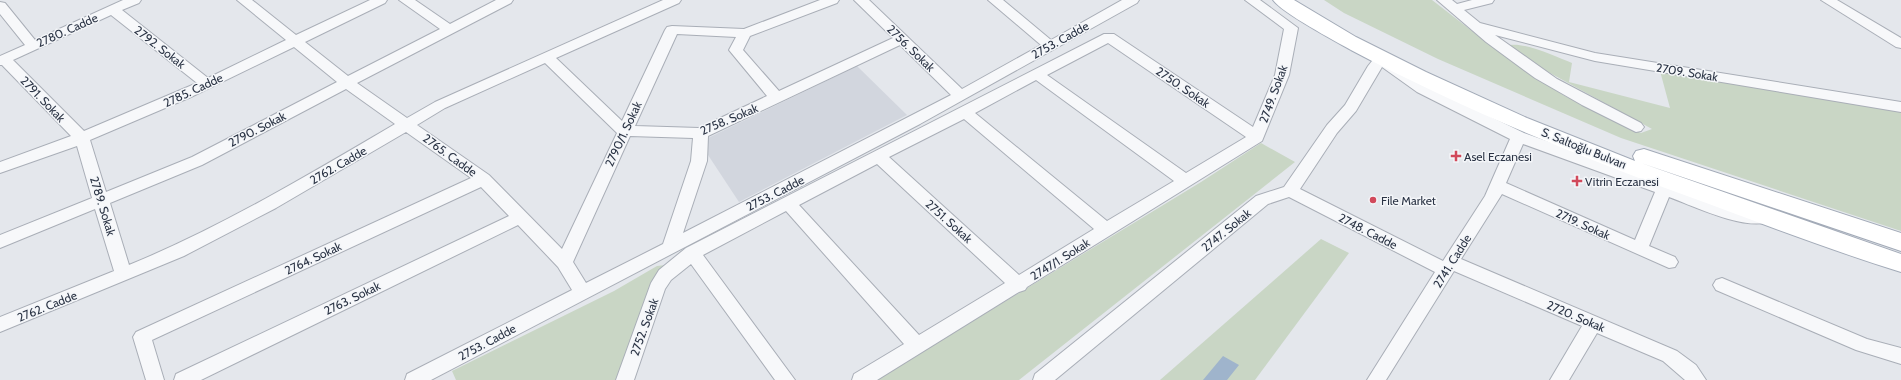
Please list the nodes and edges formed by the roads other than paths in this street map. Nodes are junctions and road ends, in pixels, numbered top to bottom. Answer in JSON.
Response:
{"nodes":[{"id":1,"x":134,"y":0,"type":"edge"},
{"id":2,"x":244,"y":0,"type":"edge"},
{"id":3,"x":380,"y":0,"type":"edge"},
{"id":4,"x":406,"y":0,"type":"edge"},
{"id":5,"x":506,"y":0,"type":"edge"},
{"id":6,"x":674,"y":0,"type":"edge"},
{"id":7,"x":832,"y":0,"type":"edge"},
{"id":8,"x":861,"y":0,"type":"edge"},
{"id":9,"x":995,"y":0,"type":"edge"},
{"id":10,"x":1252,"y":0,"type":"edge"},
{"id":11,"x":1282,"y":0,"type":"edge"},
{"id":12,"x":1304,"y":0,"type":"edge"},
{"id":13,"x":1444,"y":0,"type":"edge"},
{"id":14,"x":1487,"y":0,"type":"edge"},
{"id":15,"x":1828,"y":0,"type":"edge"},
{"id":16,"x":1126,"y":1,"type":"edge"},
{"id":17,"x":0,"y":6,"type":"edge"},
{"id":18,"x":658,"y":7,"type":"junction"},
{"id":19,"x":1455,"y":9,"type":"junction"},
{"id":20,"x":113,"y":10,"type":"junction"},
{"id":21,"x":1475,"y":26,"type":"junction"},
{"id":22,"x":449,"y":29,"type":"junction"},
{"id":23,"x":672,"y":30,"type":"junction"},
{"id":24,"x":745,"y":33,"type":"junction"},
{"id":25,"x":902,"y":39,"type":"junction"},
{"id":26,"x":294,"y":42,"type":"junction"},
{"id":27,"x":1901,"y":44,"type":"edge"},
{"id":28,"x":33,"y":46,"type":"junction"},
{"id":29,"x":1050,"y":46,"type":"junction"},
{"id":30,"x":546,"y":57,"type":"junction"},
{"id":31,"x":1381,"y":59,"type":"junction"},
{"id":32,"x":2,"y":60,"type":"edge"},
{"id":33,"x":1037,"y":74,"type":"junction"},
{"id":34,"x":348,"y":83,"type":"junction"},
{"id":35,"x":207,"y":84,"type":"junction"},
{"id":36,"x":961,"y":96,"type":"junction"},
{"id":37,"x":777,"y":98,"type":"junction"},
{"id":38,"x":1901,"y":107,"type":"edge"},
{"id":39,"x":965,"y":112,"type":"junction"},
{"id":40,"x":407,"y":124,"type":"junction"},
{"id":41,"x":1636,"y":127,"type":"dead end"},
{"id":42,"x":624,"y":131,"type":"junction"},
{"id":43,"x":701,"y":133,"type":"junction"},
{"id":44,"x":1257,"y":137,"type":"junction"},
{"id":45,"x":1519,"y":137,"type":"junction"},
{"id":46,"x":82,"y":138,"type":"junction"},
{"id":47,"x":879,"y":156,"type":"junction"},
{"id":48,"x":0,"y":168,"type":"edge"},
{"id":49,"x":483,"y":179,"type":"junction"},
{"id":50,"x":1185,"y":181,"type":"junction"},
{"id":51,"x":1497,"y":185,"type":"junction"},
{"id":52,"x":1664,"y":190,"type":"junction"},
{"id":53,"x":1290,"y":191,"type":"junction"},
{"id":54,"x":102,"y":200,"type":"junction"},
{"id":55,"x":788,"y":203,"type":"junction"},
{"id":56,"x":521,"y":217,"type":"junction"},
{"id":57,"x":1773,"y":219,"type":"junction"},
{"id":58,"x":1107,"y":230,"type":"junction"},
{"id":59,"x":0,"y":242,"type":"edge"},
{"id":60,"x":1901,"y":242,"type":"edge"},
{"id":61,"x":670,"y":247,"type":"junction"},
{"id":62,"x":1639,"y":249,"type":"junction"},
{"id":63,"x":692,"y":253,"type":"junction"},
{"id":64,"x":564,"y":262,"type":"junction"},
{"id":65,"x":1669,"y":262,"type":"dead end"},
{"id":66,"x":1901,"y":264,"type":"edge"},
{"id":67,"x":1448,"y":266,"type":"junction"},
{"id":68,"x":123,"y":274,"type":"junction"},
{"id":69,"x":1018,"y":285,"type":"junction"},
{"id":70,"x":1722,"y":285,"type":"dead end"},
{"id":71,"x":582,"y":292,"type":"junction"},
{"id":72,"x":1593,"y":324,"type":"junction"},
{"id":73,"x":0,"y":325,"type":"edge"},
{"id":74,"x":917,"y":346,"type":"junction"},
{"id":75,"x":1901,"y":356,"type":"edge"},
{"id":76,"x":1697,"y":379,"type":"edge"},
{"id":77,"x":155,"y":380,"type":"edge"},
{"id":78,"x":183,"y":380,"type":"edge"},
{"id":79,"x":414,"y":380,"type":"edge"},
{"id":80,"x":625,"y":380,"type":"edge"},
{"id":81,"x":786,"y":380,"type":"edge"},
{"id":82,"x":861,"y":380,"type":"edge"},
{"id":83,"x":1042,"y":380,"type":"edge"},
{"id":84,"x":1376,"y":380,"type":"edge"},
{"id":85,"x":1559,"y":380,"type":"edge"}],
"edges":[{"from":1,"to":20,"type":"street","name":"2780. Cadde"},
{"from":2,"to":26,"type":"street","name":"2765. Cadde"},
{"from":3,"to":26,"type":"street","name":"2785. Cadde"},
{"from":4,"to":22,"type":"street"},
{"from":5,"to":22,"type":"street","name":"2790. Sokak"},
{"from":6,"to":18,"type":"street","name":"2762. Cadde"},
{"from":7,"to":24,"type":"street"},
{"from":8,"to":25,"type":"street","name":"2756. Sokak"},
{"from":9,"to":29,"type":"street"},
{"from":10,"to":44,"type":"street","name":"2749. Sokak"},
{"from":11,"to":31,"type":"main road","name":"S. Saltoğlu Bulvarı"},
{"from":12,"to":60,"type":"main road","name":"S. Saltoğlu Bulvarı"},
{"from":13,"to":19,"type":"street"},
{"from":14,"to":19,"type":"street"},
{"from":15,"to":27,"type":"street"},
{"from":16,"to":29,"type":"street","name":"2753. Cadde"},
{"from":17,"to":28,"type":"street"},
{"from":18,"to":23,"type":"street"},
{"from":18,"to":30,"type":"street","name":"2762. Cadde"},
{"from":19,"to":21,"type":"street"},
{"from":20,"to":28,"type":"street","name":"2780. Cadde"},
{"from":20,"to":35,"type":"street","name":"2792. Sokak"},
{"from":21,"to":38,"type":"street","name":"2709. Sokak"},
{"from":21,"to":41,"type":"street"},
{"from":22,"to":34,"type":"street","name":"2790. Sokak"},
{"from":23,"to":24,"type":"street"},
{"from":23,"to":42,"type":"street","name":"2790/1. Sokak"},
{"from":24,"to":37,"type":"street"},
{"from":25,"to":36,"type":"street","name":"2756. Sokak"},
{"from":25,"to":37,"type":"street","name":"2758. Sokak"},
{"from":26,"to":34,"type":"street","name":"2765. Cadde"},
{"from":26,"to":35,"type":"street","name":"2785. Cadde"},
{"from":28,"to":32,"type":"street","name":"2780. Cadde"},
{"from":29,"to":36,"type":"street","name":"2753. Cadde"},
{"from":30,"to":40,"type":"street","name":"2762. Cadde"},
{"from":30,"to":42,"type":"street"},
{"from":31,"to":45,"type":"street"},
{"from":31,"to":53,"type":"street"},
{"from":31,"to":57,"type":"main road","name":"S. Saltoğlu Bulvarı"},
{"from":32,"to":46,"type":"street","name":"2791. Sokak"},
{"from":33,"to":39,"type":"street"},
{"from":33,"to":44,"type":"street","name":"2750. Sokak"},
{"from":33,"to":50,"type":"street"},
{"from":34,"to":40,"type":"street","name":"2765. Cadde"},
{"from":34,"to":54,"type":"street","name":"2790. Sokak"},
{"from":35,"to":46,"type":"street","name":"2785. Cadde"},
{"from":36,"to":61,"type":"street","name":"2753. Cadde"},
{"from":37,"to":43,"type":"street","name":"2758. Sokak"},
{"from":39,"to":47,"type":"street"},
{"from":39,"to":58,"type":"street"},
{"from":40,"to":49,"type":"street","name":"2765. Cadde"},
{"from":40,"to":68,"type":"street","name":"2762. Cadde"},
{"from":42,"to":43,"type":"street","name":"2758. Sokak"},
{"from":42,"to":64,"type":"street","name":"2790/1. Sokak"},
{"from":43,"to":61,"type":"street"},
{"from":44,"to":50,"type":"street","name":"2747/1. Sokak"},
{"from":45,"to":51,"type":"street","name":"2741. Cadde"},
{"from":45,"to":52,"type":"street"},
{"from":46,"to":48,"type":"street","name":"2785. Cadde"},
{"from":46,"to":54,"type":"street","name":"2789. Sokak"},
{"from":47,"to":55,"type":"street"},
{"from":47,"to":69,"type":"street","name":"2751. Sokak"},
{"from":49,"to":56,"type":"street","name":"2765. Cadde"},
{"from":49,"to":77,"type":"street","name":"2764. Sokak"},
{"from":50,"to":58,"type":"street","name":"2747/1. Sokak"},
{"from":51,"to":62,"type":"street","name":"2719. Sokak"},
{"from":51,"to":67,"type":"street","name":"2741. Cadde"},
{"from":52,"to":57,"type":"street"},
{"from":52,"to":62,"type":"street"},
{"from":53,"to":67,"type":"street","name":"2748. Cadde"},
{"from":53,"to":83,"type":"street","name":"2747. Sokak"},
{"from":54,"to":59,"type":"street","name":"2790. Sokak"},
{"from":54,"to":68,"type":"street","name":"2789. Sokak"},
{"from":55,"to":63,"type":"street"},
{"from":55,"to":74,"type":"street"},
{"from":56,"to":64,"type":"street","name":"2765. Cadde"},
{"from":56,"to":78,"type":"street","name":"2763. Sokak"},
{"from":57,"to":66,"type":"main road","name":"S. Saltoğlu Bulvarı"},
{"from":58,"to":69,"type":"street","name":"2747/1. Sokak"},
{"from":61,"to":71,"type":"street","name":"2753. Cadde"},
{"from":62,"to":65,"type":"street","name":"2719. Sokak"},
{"from":63,"to":80,"type":"street","name":"2752. Sokak"},
{"from":63,"to":81,"type":"street"},
{"from":64,"to":71,"type":"street","name":"2765. Cadde"},
{"from":67,"to":72,"type":"street","name":"2720. Sokak"},
{"from":67,"to":84,"type":"street","name":"2741. Cadde"},
{"from":68,"to":73,"type":"street","name":"2762. Cadde"},
{"from":69,"to":74,"type":"street","name":"2747/1. Sokak"},
{"from":70,"to":75,"type":"street"},
{"from":71,"to":79,"type":"street","name":"2753. Cadde"},
{"from":72,"to":76,"type":"street","name":"2720. Sokak"},
{"from":72,"to":85,"type":"street"},
{"from":74,"to":82,"type":"street","name":"2747/1. Sokak"}]}
